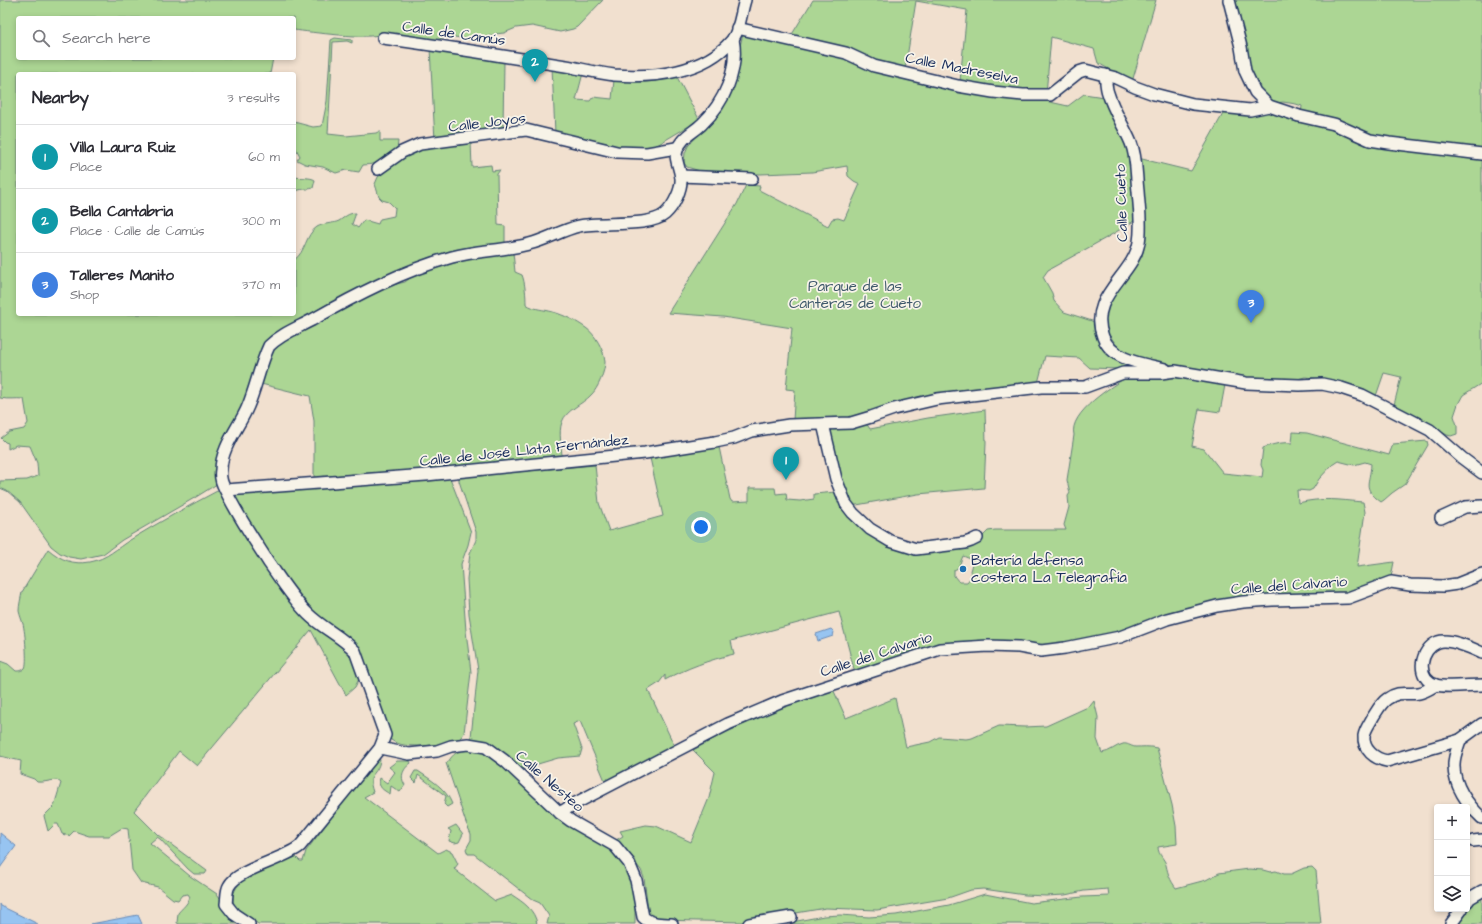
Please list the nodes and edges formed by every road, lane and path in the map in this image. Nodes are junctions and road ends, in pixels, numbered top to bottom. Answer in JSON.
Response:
{"nodes":[{"id":1,"x":745,"y":0,"type":"edge"},
{"id":2,"x":1230,"y":0,"type":"edge"},
{"id":3,"x":737,"y":28,"type":"junction"},
{"id":4,"x":383,"y":38,"type":"dead end"},
{"id":5,"x":733,"y":39,"type":"junction"},
{"id":6,"x":1105,"y":75,"type":"junction"},
{"id":7,"x":1269,"y":106,"type":"junction"},
{"id":8,"x":676,"y":148,"type":"junction"},
{"id":9,"x":1482,"y":154,"type":"edge"},
{"id":10,"x":378,"y":169,"type":"dead end"},
{"id":11,"x":681,"y":176,"type":"junction"},
{"id":12,"x":752,"y":180,"type":"dead end"},
{"id":13,"x":1176,"y":371,"type":"junction"},
{"id":14,"x":823,"y":424,"type":"junction"},
{"id":15,"x":1482,"y":473,"type":"edge"},
{"id":16,"x":226,"y":490,"type":"junction"},
{"id":17,"x":1482,"y":506,"type":"edge"},
{"id":18,"x":1441,"y":518,"type":"dead end"},
{"id":19,"x":977,"y":538,"type":"dead end"},
{"id":20,"x":1482,"y":574,"type":"edge"},
{"id":21,"x":1482,"y":653,"type":"edge"},
{"id":22,"x":1436,"y":685,"type":"junction"},
{"id":23,"x":1482,"y":685,"type":"edge"},
{"id":24,"x":1482,"y":724,"type":"edge"},
{"id":25,"x":1460,"y":740,"type":"junction"},
{"id":26,"x":380,"y":748,"type":"junction"},
{"id":27,"x":560,"y":813,"type":"junction"},
{"id":28,"x":1482,"y":818,"type":"edge"},
{"id":29,"x":1482,"y":891,"type":"edge"},
{"id":30,"x":1470,"y":899,"type":"edge"},
{"id":31,"x":1460,"y":912,"type":"edge"},
{"id":32,"x":791,"y":917,"type":"dead end"},
{"id":33,"x":249,"y":924,"type":"edge"},
{"id":34,"x":672,"y":924,"type":"edge"},
{"id":35,"x":748,"y":924,"type":"edge"},
{"id":36,"x":1451,"y":924,"type":"edge"}],
"edges":[{"from":1,"to":3,"type":"street","name":"Calle de Camús"},
{"from":2,"to":7,"type":"street"},
{"from":3,"to":5,"type":"street","name":"Calle de Camús"},
{"from":3,"to":6,"type":"street","name":"Calle Madreselva"},
{"from":4,"to":5,"type":"street","name":"Calle de Camús"},
{"from":5,"to":8,"type":"street"},
{"from":6,"to":7,"type":"street","name":"Calle Madreselva"},
{"from":6,"to":13,"type":"street","name":"Calle Cueto"},
{"from":7,"to":9,"type":"street"},
{"from":8,"to":10,"type":"street","name":"Calle Joyos"},
{"from":8,"to":11,"type":"street"},
{"from":11,"to":12,"type":"street"},
{"from":11,"to":16,"type":"street"},
{"from":13,"to":14,"type":"street","name":"Calle de José Llata Fernández"},
{"from":13,"to":15,"type":"street","name":"Calle de José Llata Fernández"},
{"from":14,"to":16,"type":"street","name":"Calle de José Llata Fernández"},
{"from":14,"to":19,"type":"street"},
{"from":16,"to":26,"type":"street"},
{"from":17,"to":18,"type":"street"},
{"from":20,"to":27,"type":"street","name":"Calle del Calvario"},
{"from":21,"to":22,"type":"street"},
{"from":22,"to":23,"type":"street"},
{"from":22,"to":25,"type":"street"},
{"from":24,"to":25,"type":"street"},
{"from":25,"to":28,"type":"street"},
{"from":26,"to":27,"type":"street","name":"Calle Nesteo"},
{"from":26,"to":33,"type":"street"},
{"from":27,"to":34,"type":"street","name":"Calle Nesteo"},
{"from":29,"to":30,"type":"street"},
{"from":31,"to":36,"type":"street"},
{"from":32,"to":35,"type":"street"}]}
